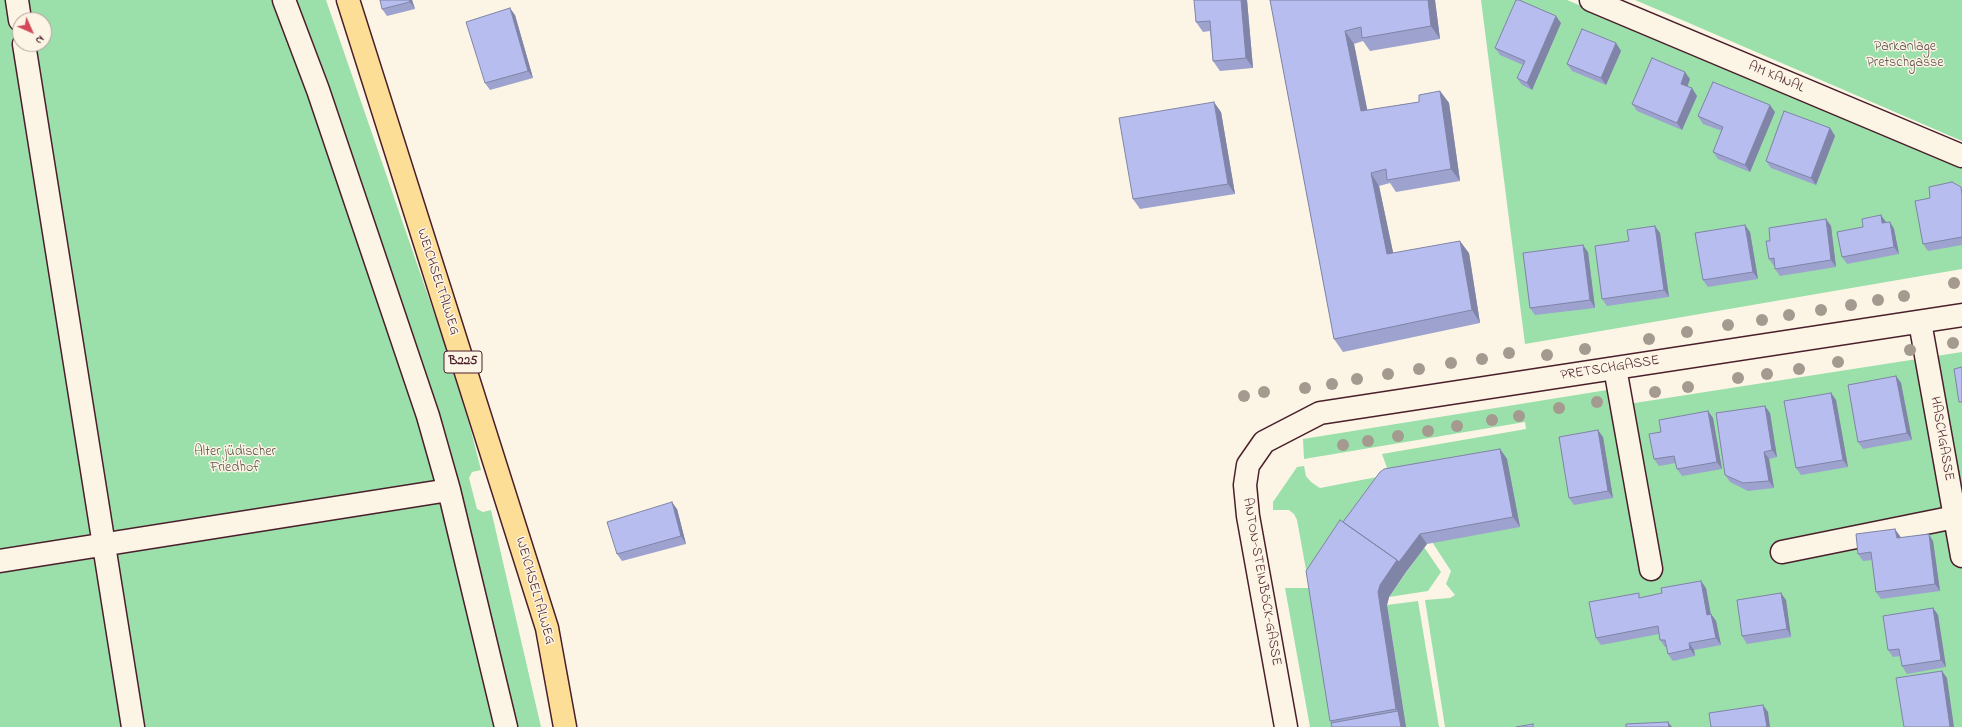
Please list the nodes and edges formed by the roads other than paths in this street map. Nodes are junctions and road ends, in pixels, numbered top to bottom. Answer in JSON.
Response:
{"nodes":[{"id":1,"x":17,"y":0,"type":"edge"},
{"id":2,"x":284,"y":0,"type":"edge"},
{"id":3,"x":348,"y":0,"type":"edge"},
{"id":4,"x":1591,"y":0,"type":"edge"},
{"id":5,"x":19,"y":12,"type":"edge"},
{"id":6,"x":25,"y":52,"type":"edge"},
{"id":7,"x":1962,"y":156,"type":"edge"},
{"id":8,"x":1962,"y":315,"type":"edge"},
{"id":9,"x":1920,"y":322,"type":"junction"},
{"id":10,"x":1615,"y":368,"type":"junction"},
{"id":11,"x":1264,"y":442,"type":"joint"},
{"id":12,"x":448,"y":490,"type":"junction"},
{"id":13,"x":1955,"y":517,"type":"junction"},
{"id":14,"x":104,"y":546,"type":"junction"},
{"id":15,"x":1782,"y":552,"type":"dead end"},
{"id":16,"x":1962,"y":556,"type":"edge"},
{"id":17,"x":0,"y":561,"type":"edge"},
{"id":18,"x":1651,"y":569,"type":"dead end"},
{"id":19,"x":133,"y":727,"type":"edge"},
{"id":20,"x":506,"y":727,"type":"edge"},
{"id":21,"x":565,"y":727,"type":"edge"},
{"id":22,"x":1286,"y":727,"type":"edge"}],
"edges":[{"from":1,"to":5,"type":"street"},
{"from":2,"to":12,"type":"street"},
{"from":3,"to":21,"type":"main road","name":"WEICHSELTALWEG","number":"B225"},
{"from":4,"to":7,"type":"street","name":"AM KANAL"},
{"from":6,"to":14,"type":"street"},
{"from":8,"to":9,"type":"street","name":"PRETSCHGASSE"},
{"from":9,"to":10,"type":"street","name":"PRETSCHGASSE"},
{"from":9,"to":13,"type":"street","name":"HASCHGASSE"},
{"from":10,"to":11,"type":"street","name":"PRETSCHGASSE"},
{"from":10,"to":18,"type":"street"},
{"from":11,"to":22,"type":"street","name":"ANTON-STEINBÖCK-GASSE"},
{"from":12,"to":14,"type":"street"},
{"from":12,"to":20,"type":"street"},
{"from":13,"to":15,"type":"street"},
{"from":13,"to":16,"type":"street","name":"HASCHGASSE"},
{"from":14,"to":17,"type":"street"},
{"from":14,"to":19,"type":"street"}]}
